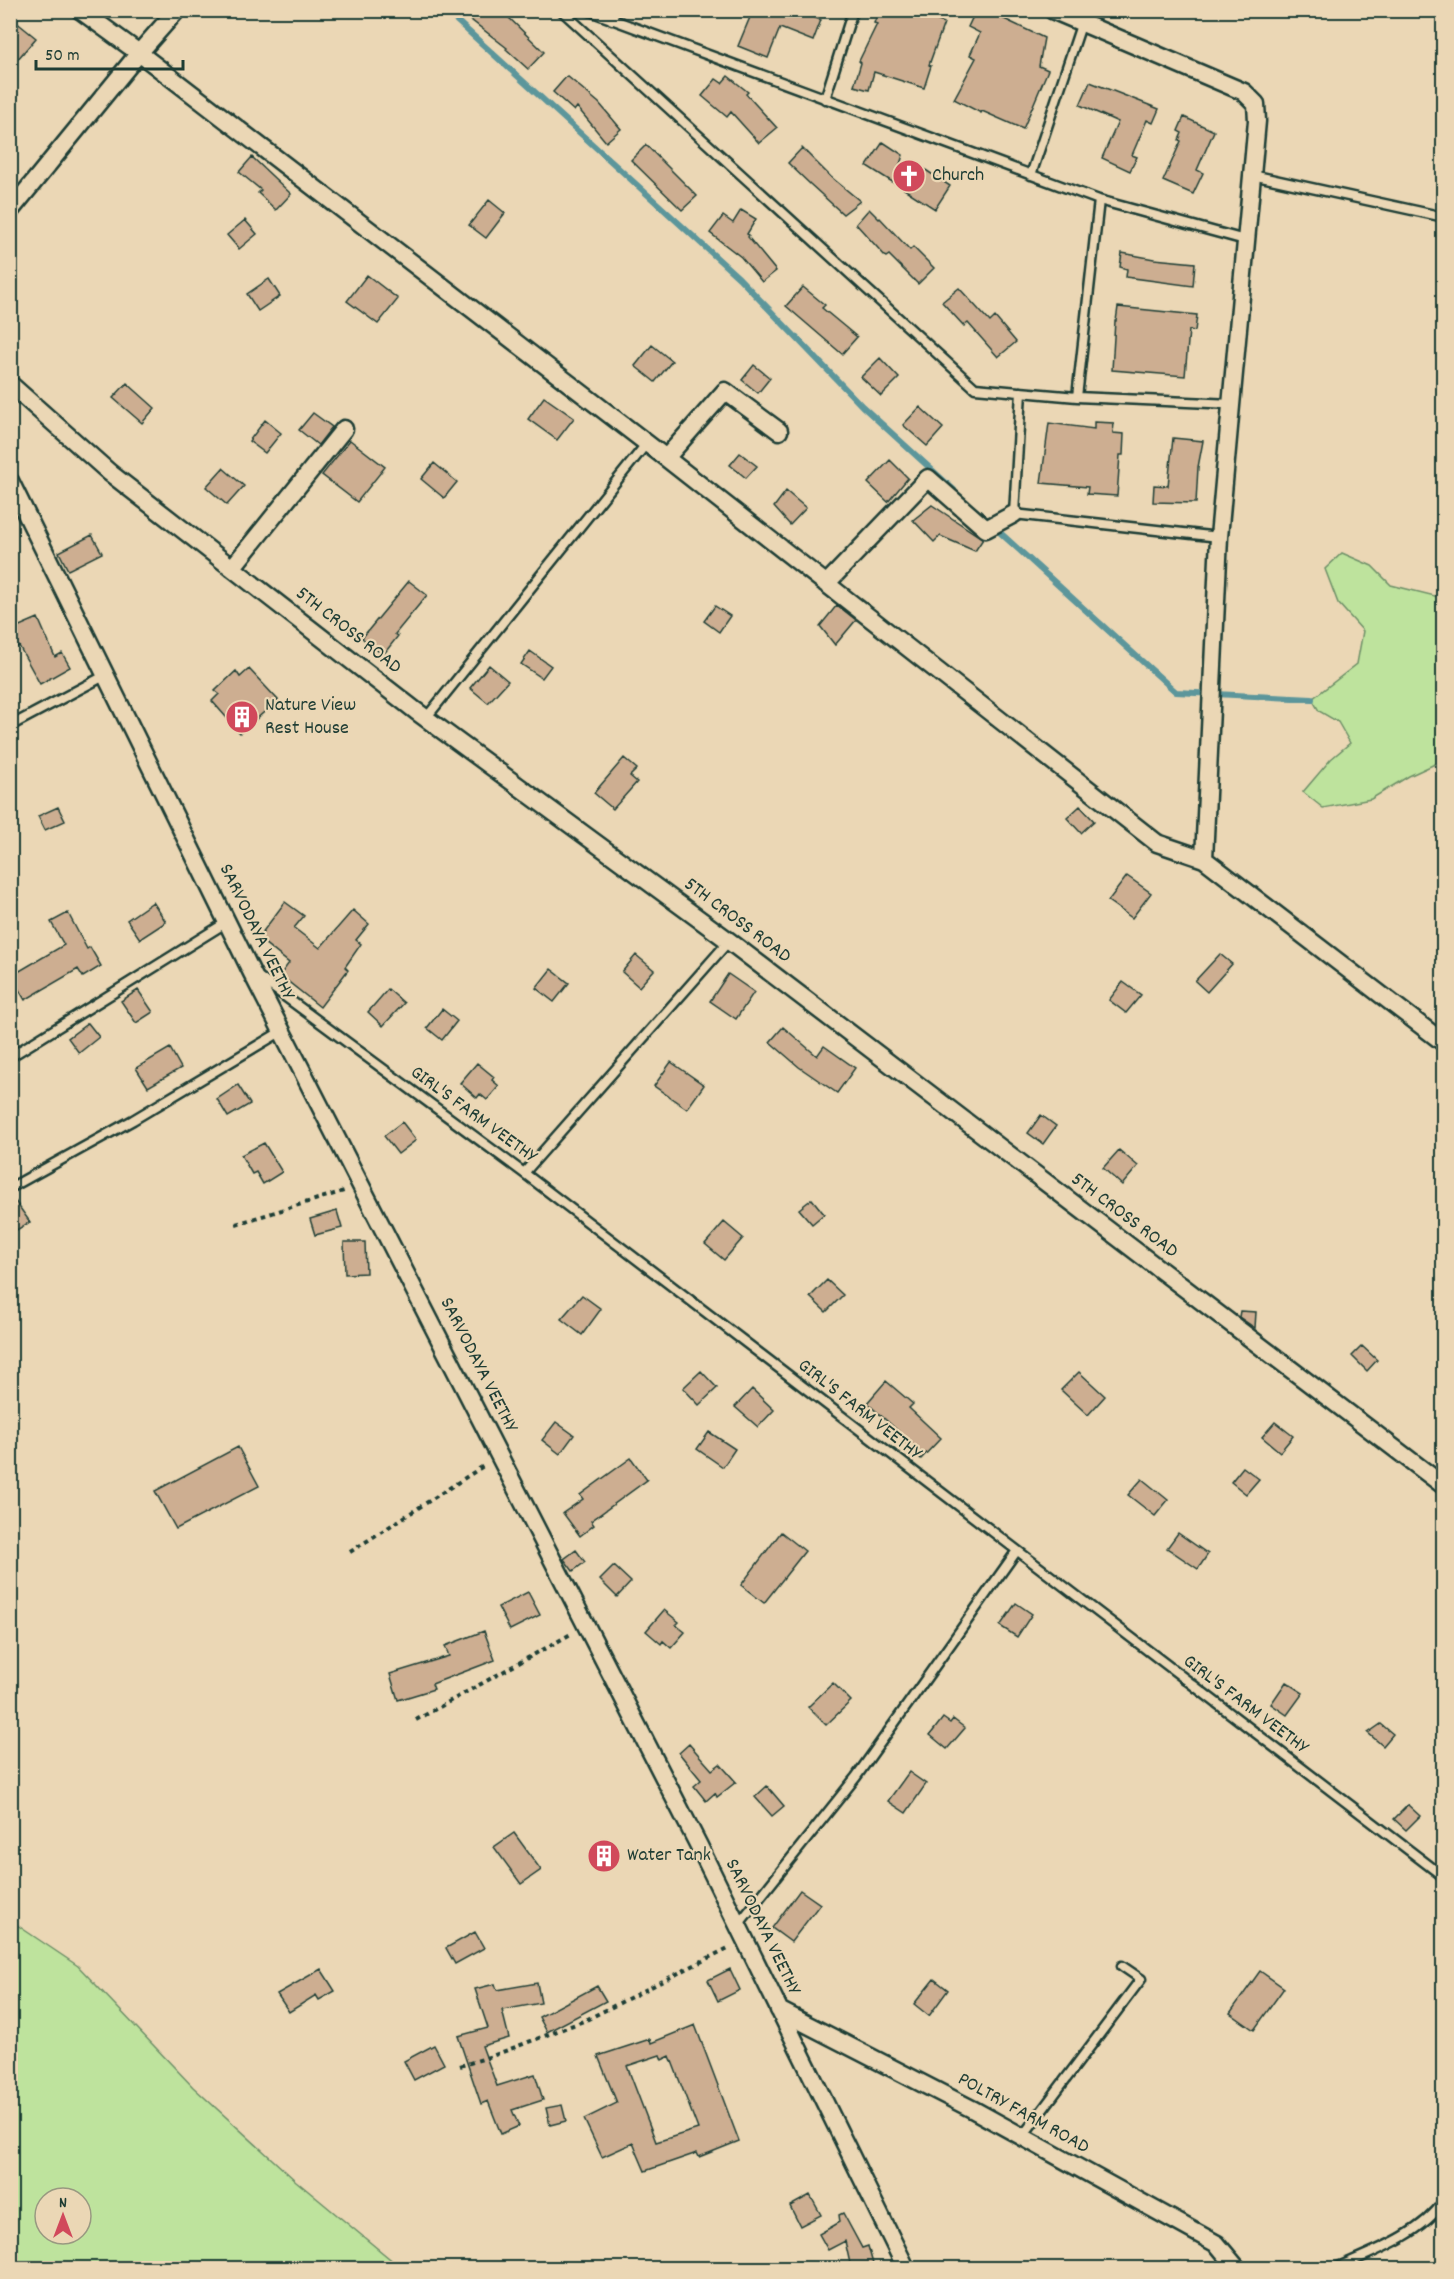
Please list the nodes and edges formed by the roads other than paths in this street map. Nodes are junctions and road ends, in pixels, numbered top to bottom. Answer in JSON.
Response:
{"nodes":[{"id":1,"x":80,"y":10,"type":"edge"},
{"id":2,"x":177,"y":10,"type":"edge"},
{"id":3,"x":561,"y":10,"type":"edge"},
{"id":4,"x":587,"y":10,"type":"edge"},
{"id":5,"x":615,"y":10,"type":"edge"},
{"id":6,"x":853,"y":10,"type":"edge"},
{"id":7,"x":1052,"y":10,"type":"edge"},
{"id":8,"x":612,"y":20,"type":"junction"},
{"id":9,"x":1082,"y":22,"type":"junction"},
{"id":10,"x":139,"y":52,"type":"junction"},
{"id":11,"x":825,"y":99,"type":"junction"},
{"id":12,"x":1031,"y":175,"type":"junction"},
{"id":13,"x":1251,"y":175,"type":"junction"},
{"id":14,"x":1099,"y":200,"type":"junction"},
{"id":15,"x":10,"y":211,"type":"edge"},
{"id":16,"x":1443,"y":217,"type":"edge"},
{"id":17,"x":1245,"y":240,"type":"junction"},
{"id":18,"x":10,"y":384,"type":"edge"},
{"id":19,"x":1021,"y":392,"type":"junction"},
{"id":20,"x":1077,"y":397,"type":"junction"},
{"id":21,"x":1233,"y":404,"type":"junction"},
{"id":22,"x":344,"y":429,"type":"dead end"},
{"id":23,"x":780,"y":431,"type":"dead end"},
{"id":24,"x":647,"y":443,"type":"junction"},
{"id":25,"x":666,"y":458,"type":"junction"},
{"id":26,"x":10,"y":481,"type":"edge"},
{"id":27,"x":1014,"y":514,"type":"junction"},
{"id":28,"x":1219,"y":537,"type":"junction"},
{"id":29,"x":232,"y":568,"type":"junction"},
{"id":30,"x":826,"y":584,"type":"junction"},
{"id":31,"x":107,"y":675,"type":"junction"},
{"id":32,"x":426,"y":718,"type":"junction"},
{"id":33,"x":10,"y":726,"type":"edge"},
{"id":34,"x":1204,"y":859,"type":"junction"},
{"id":35,"x":227,"y":922,"type":"junction"},
{"id":36,"x":729,"y":941,"type":"junction"},
{"id":37,"x":252,"y":973,"type":"junction"},
{"id":38,"x":282,"y":1031,"type":"junction"},
{"id":39,"x":1443,"y":1043,"type":"edge"},
{"id":40,"x":10,"y":1057,"type":"edge"},
{"id":41,"x":524,"y":1173,"type":"junction"},
{"id":42,"x":10,"y":1188,"type":"edge"},
{"id":43,"x":1443,"y":1486,"type":"edge"},
{"id":44,"x":1017,"y":1552,"type":"junction"},
{"id":45,"x":1443,"y":1877,"type":"edge"},
{"id":46,"x":741,"y":1933,"type":"junction"},
{"id":47,"x":1122,"y":1966,"type":"dead end"},
{"id":48,"x":779,"y":2010,"type":"junction"},
{"id":49,"x":1022,"y":2137,"type":"junction"},
{"id":50,"x":1443,"y":2201,"type":"edge"},
{"id":51,"x":906,"y":2268,"type":"edge"},
{"id":52,"x":1237,"y":2268,"type":"edge"},
{"id":53,"x":1336,"y":2268,"type":"edge"}],
"edges":[{"from":1,"to":10,"type":"street"},
{"from":2,"to":10,"type":"street"},
{"from":3,"to":19,"type":"lane"},
{"from":4,"to":8,"type":"lane"},
{"from":5,"to":8,"type":"lane"},
{"from":6,"to":11,"type":"lane"},
{"from":7,"to":9,"type":"street"},
{"from":8,"to":11,"type":"lane"},
{"from":9,"to":12,"type":"lane"},
{"from":9,"to":13,"type":"street"},
{"from":10,"to":15,"type":"street"},
{"from":10,"to":24,"type":"street"},
{"from":11,"to":12,"type":"lane"},
{"from":12,"to":14,"type":"lane"},
{"from":13,"to":16,"type":"lane"},
{"from":13,"to":17,"type":"street"},
{"from":14,"to":17,"type":"lane"},
{"from":14,"to":20,"type":"lane"},
{"from":17,"to":21,"type":"street"},
{"from":18,"to":29,"type":"street","name":"5TH CROSS ROAD"},
{"from":19,"to":20,"type":"lane"},
{"from":19,"to":27,"type":"lane"},
{"from":20,"to":21,"type":"lane"},
{"from":21,"to":28,"type":"street"},
{"from":22,"to":29,"type":"street"},
{"from":23,"to":25,"type":"street"},
{"from":24,"to":25,"type":"street"},
{"from":24,"to":32,"type":"lane"},
{"from":25,"to":30,"type":"street"},
{"from":26,"to":31,"type":"street","name":"SARVODAYA VEETHY"},
{"from":27,"to":28,"type":"lane"},
{"from":27,"to":30,"type":"street"},
{"from":28,"to":34,"type":"street"},
{"from":29,"to":32,"type":"street","name":"5TH CROSS ROAD"},
{"from":30,"to":34,"type":"street"},
{"from":31,"to":33,"type":"lane"},
{"from":31,"to":35,"type":"street","name":"SARVODAYA VEETHY"},
{"from":32,"to":36,"type":"street","name":"5TH CROSS ROAD"},
{"from":34,"to":39,"type":"street"},
{"from":35,"to":37,"type":"street","name":"SARVODAYA VEETHY"},
{"from":35,"to":40,"type":"lane"},
{"from":36,"to":41,"type":"lane"},
{"from":36,"to":43,"type":"street","name":"5TH CROSS ROAD"},
{"from":37,"to":38,"type":"street","name":"SARVODAYA VEETHY"},
{"from":37,"to":41,"type":"lane","name":"GIRL'S FARM VEETHY"},
{"from":38,"to":42,"type":"lane"},
{"from":38,"to":46,"type":"street","name":"SARVODAYA VEETHY"},
{"from":41,"to":44,"type":"lane","name":"GIRL'S FARM VEETHY"},
{"from":44,"to":45,"type":"lane","name":"GIRL'S FARM VEETHY"},
{"from":44,"to":46,"type":"lane"},
{"from":46,"to":48,"type":"street","name":"SARVODAYA VEETHY"},
{"from":47,"to":49,"type":"lane"},
{"from":48,"to":49,"type":"street","name":"POLTRY FARM ROAD"},
{"from":48,"to":51,"type":"street","name":"SARVODAYA VEETHY"},
{"from":49,"to":52,"type":"street","name":"POLTRY FARM ROAD"},
{"from":50,"to":53,"type":"lane"}]}
